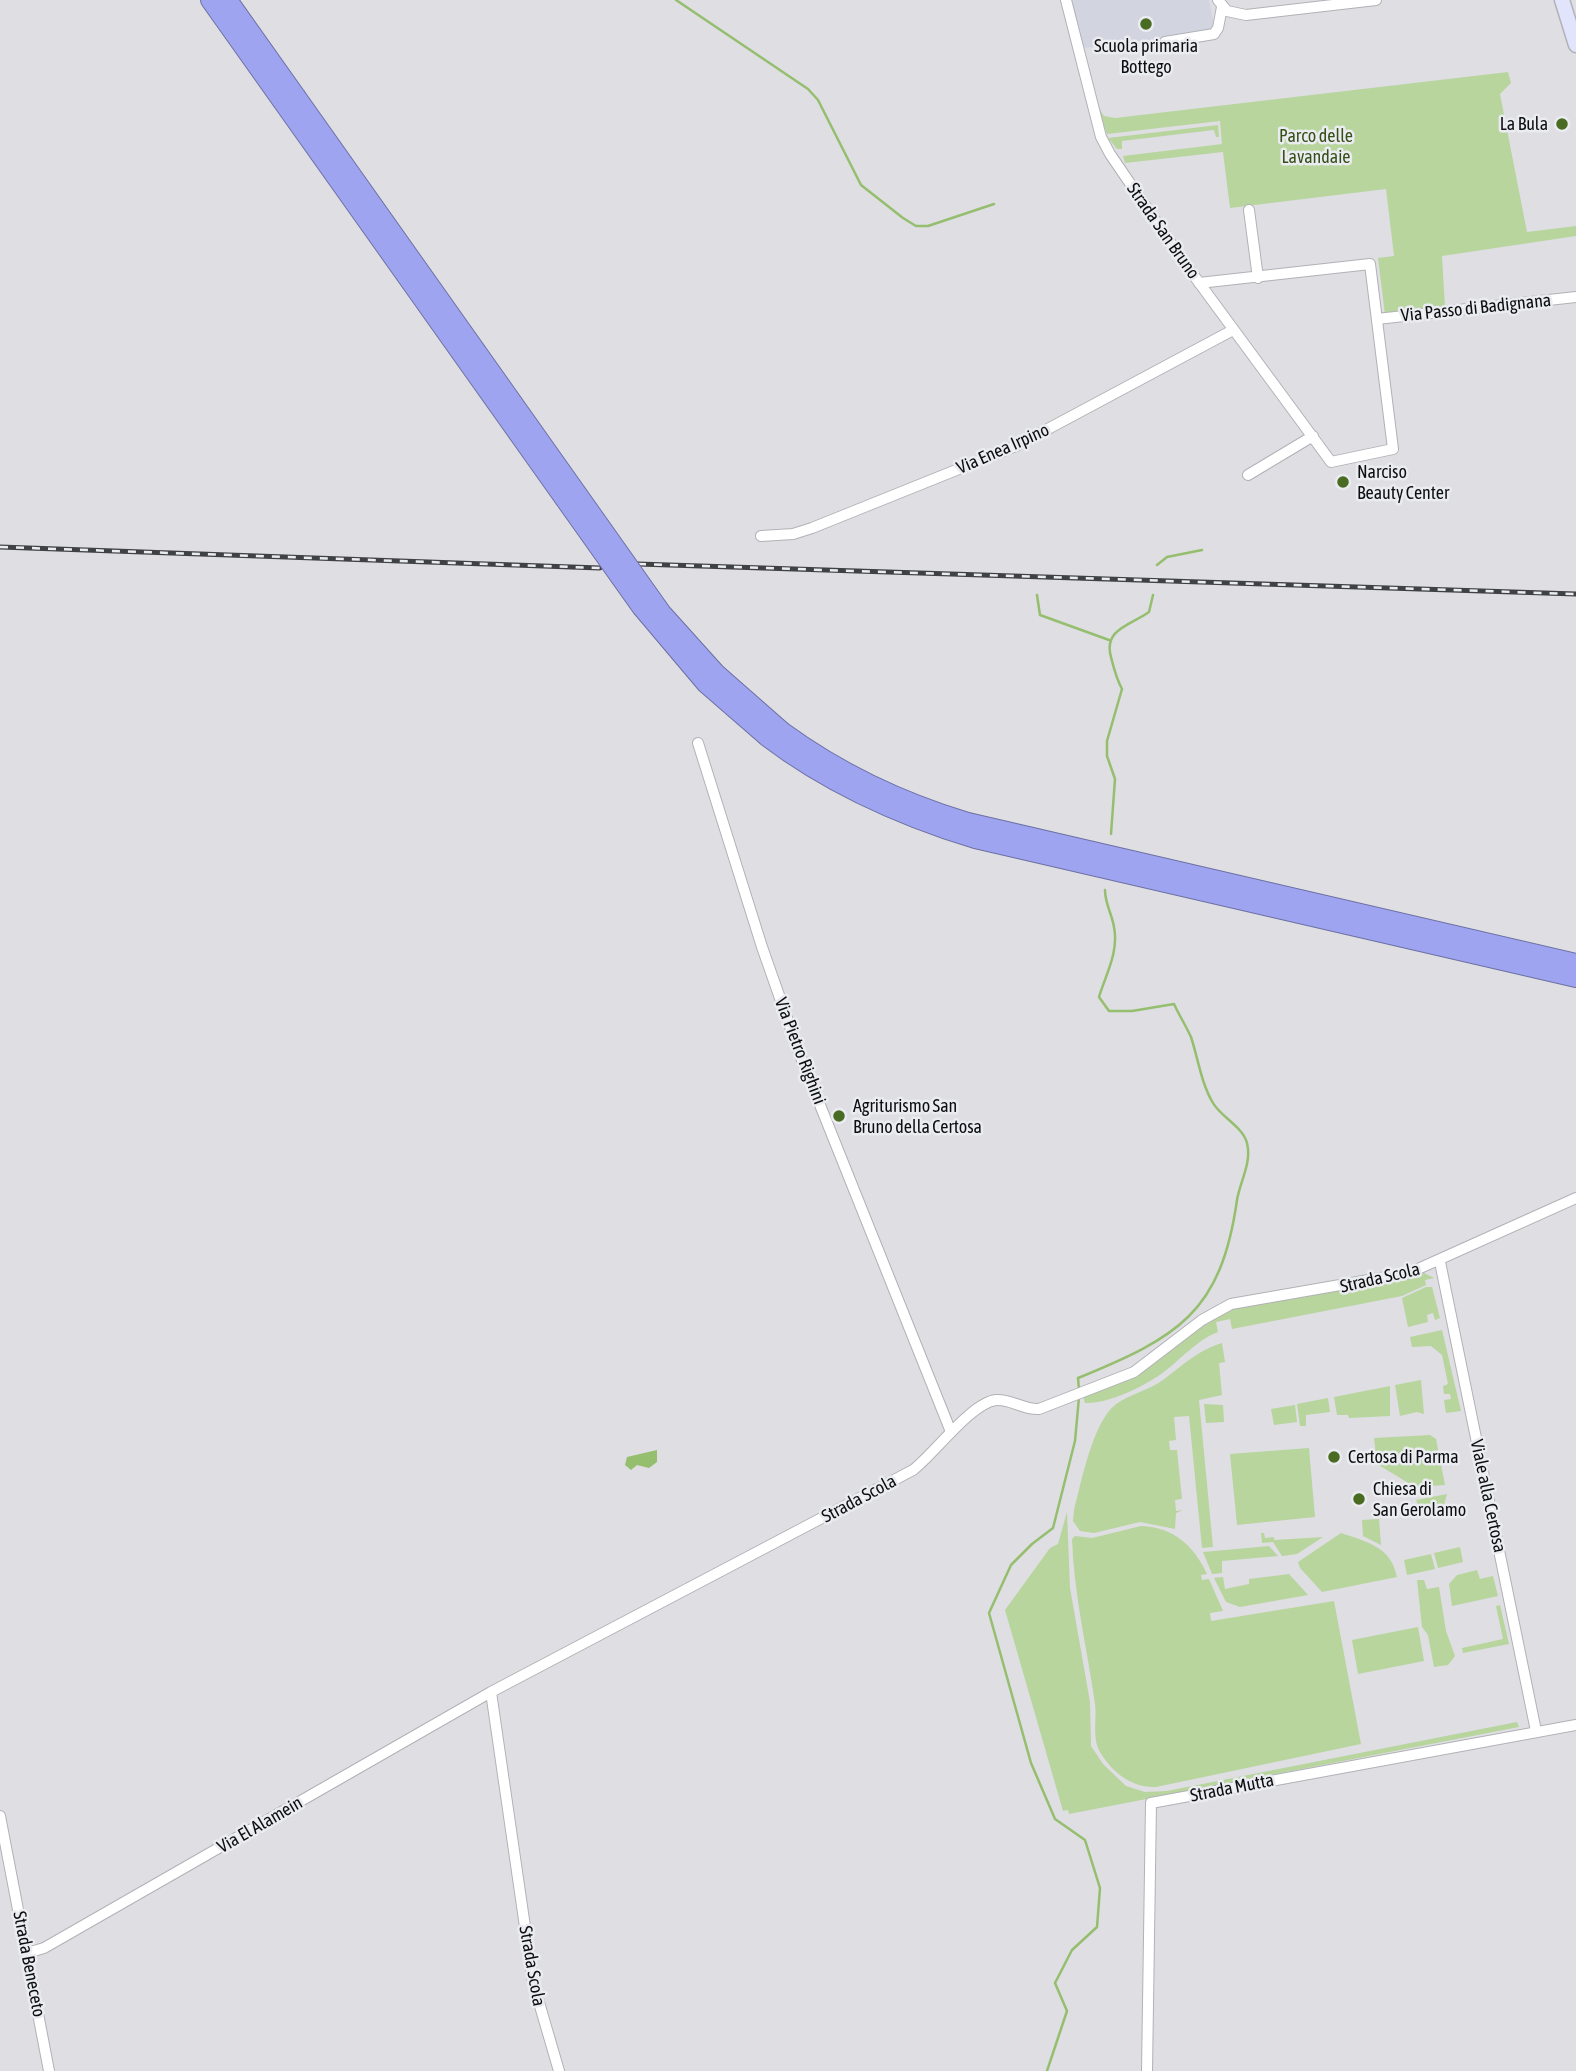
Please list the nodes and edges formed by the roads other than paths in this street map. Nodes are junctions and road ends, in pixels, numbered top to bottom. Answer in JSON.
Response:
{"nodes":[{"id":1,"x":210,"y":0,"type":"edge"},
{"id":2,"x":228,"y":0,"type":"edge"},
{"id":3,"x":1066,"y":0,"type":"edge"},
{"id":4,"x":1376,"y":0,"type":"edge"},
{"id":5,"x":1562,"y":0,"type":"edge"},
{"id":6,"x":1220,"y":4,"type":"edge"},
{"id":7,"x":1165,"y":42,"type":"dead end"},
{"id":8,"x":1576,"y":45,"type":"edge"},
{"id":9,"x":288,"y":98,"type":"junction"},
{"id":10,"x":1249,"y":210,"type":"dead end"},
{"id":11,"x":1258,"y":278,"type":"junction"},
{"id":12,"x":1199,"y":283,"type":"junction"},
{"id":13,"x":1576,"y":297,"type":"edge"},
{"id":14,"x":1377,"y":319,"type":"junction"},
{"id":15,"x":1233,"y":330,"type":"junction"},
{"id":16,"x":1313,"y":436,"type":"junction"},
{"id":17,"x":1248,"y":475,"type":"dead end"},
{"id":18,"x":761,"y":536,"type":"dead end"},
{"id":19,"x":774,"y":734,"type":"junction"},
{"id":20,"x":698,"y":743,"type":"dead end"},
{"id":21,"x":1576,"y":963,"type":"edge"},
{"id":22,"x":1576,"y":978,"type":"edge"},
{"id":23,"x":1576,"y":1198,"type":"edge"},
{"id":24,"x":1440,"y":1262,"type":"junction"},
{"id":25,"x":951,"y":1432,"type":"junction"},
{"id":26,"x":491,"y":1692,"type":"junction"},
{"id":27,"x":1576,"y":1725,"type":"edge"},
{"id":28,"x":1536,"y":1731,"type":"junction"},
{"id":29,"x":0,"y":1816,"type":"edge"},
{"id":30,"x":27,"y":1953,"type":"junction"},
{"id":31,"x":49,"y":2071,"type":"edge"},
{"id":32,"x":559,"y":2071,"type":"edge"},
{"id":33,"x":1147,"y":2071,"type":"edge"}],
"edges":[{"from":1,"to":9,"type":"highway"},
{"from":2,"to":9,"type":"highway"},
{"from":3,"to":12,"type":"street","name":"Strada San Bruno"},
{"from":4,"to":6,"type":"street"},
{"from":5,"to":8,"type":"street"},
{"from":6,"to":7,"type":"street"},
{"from":9,"to":19,"type":"highway","bridge":true},
{"from":10,"to":11,"type":"street"},
{"from":11,"to":12,"type":"street"},
{"from":11,"to":14,"type":"street"},
{"from":12,"to":15,"type":"street","name":"Strada San Bruno"},
{"from":13,"to":14,"type":"street","name":"Via Passo di Badignana"},
{"from":14,"to":16,"type":"street","name":"Strada San Bruno"},
{"from":15,"to":16,"type":"street","name":"Strada San Bruno"},
{"from":15,"to":18,"type":"street","name":"Via Enea Irpino"},
{"from":16,"to":17,"type":"street"},
{"from":19,"to":21,"type":"highway"},
{"from":19,"to":22,"type":"highway"},
{"from":20,"to":25,"type":"street","name":"Via Pietro Righini"},
{"from":23,"to":24,"type":"street","name":"Strada Scola"},
{"from":24,"to":25,"type":"street","name":"Strada Scola"},
{"from":24,"to":28,"type":"street","name":"Viale alla Certosa"},
{"from":25,"to":26,"type":"street","name":"Strada Scola"},
{"from":26,"to":30,"type":"street","name":"Via El Alamein"},
{"from":26,"to":32,"type":"street","name":"Strada Scola"},
{"from":27,"to":28,"type":"street","name":"Strada Mutta"},
{"from":28,"to":33,"type":"street","name":"Strada Mutta"},
{"from":29,"to":30,"type":"street","name":"Strada Beneceto"},
{"from":30,"to":31,"type":"street","name":"Strada Beneceto"}]}
